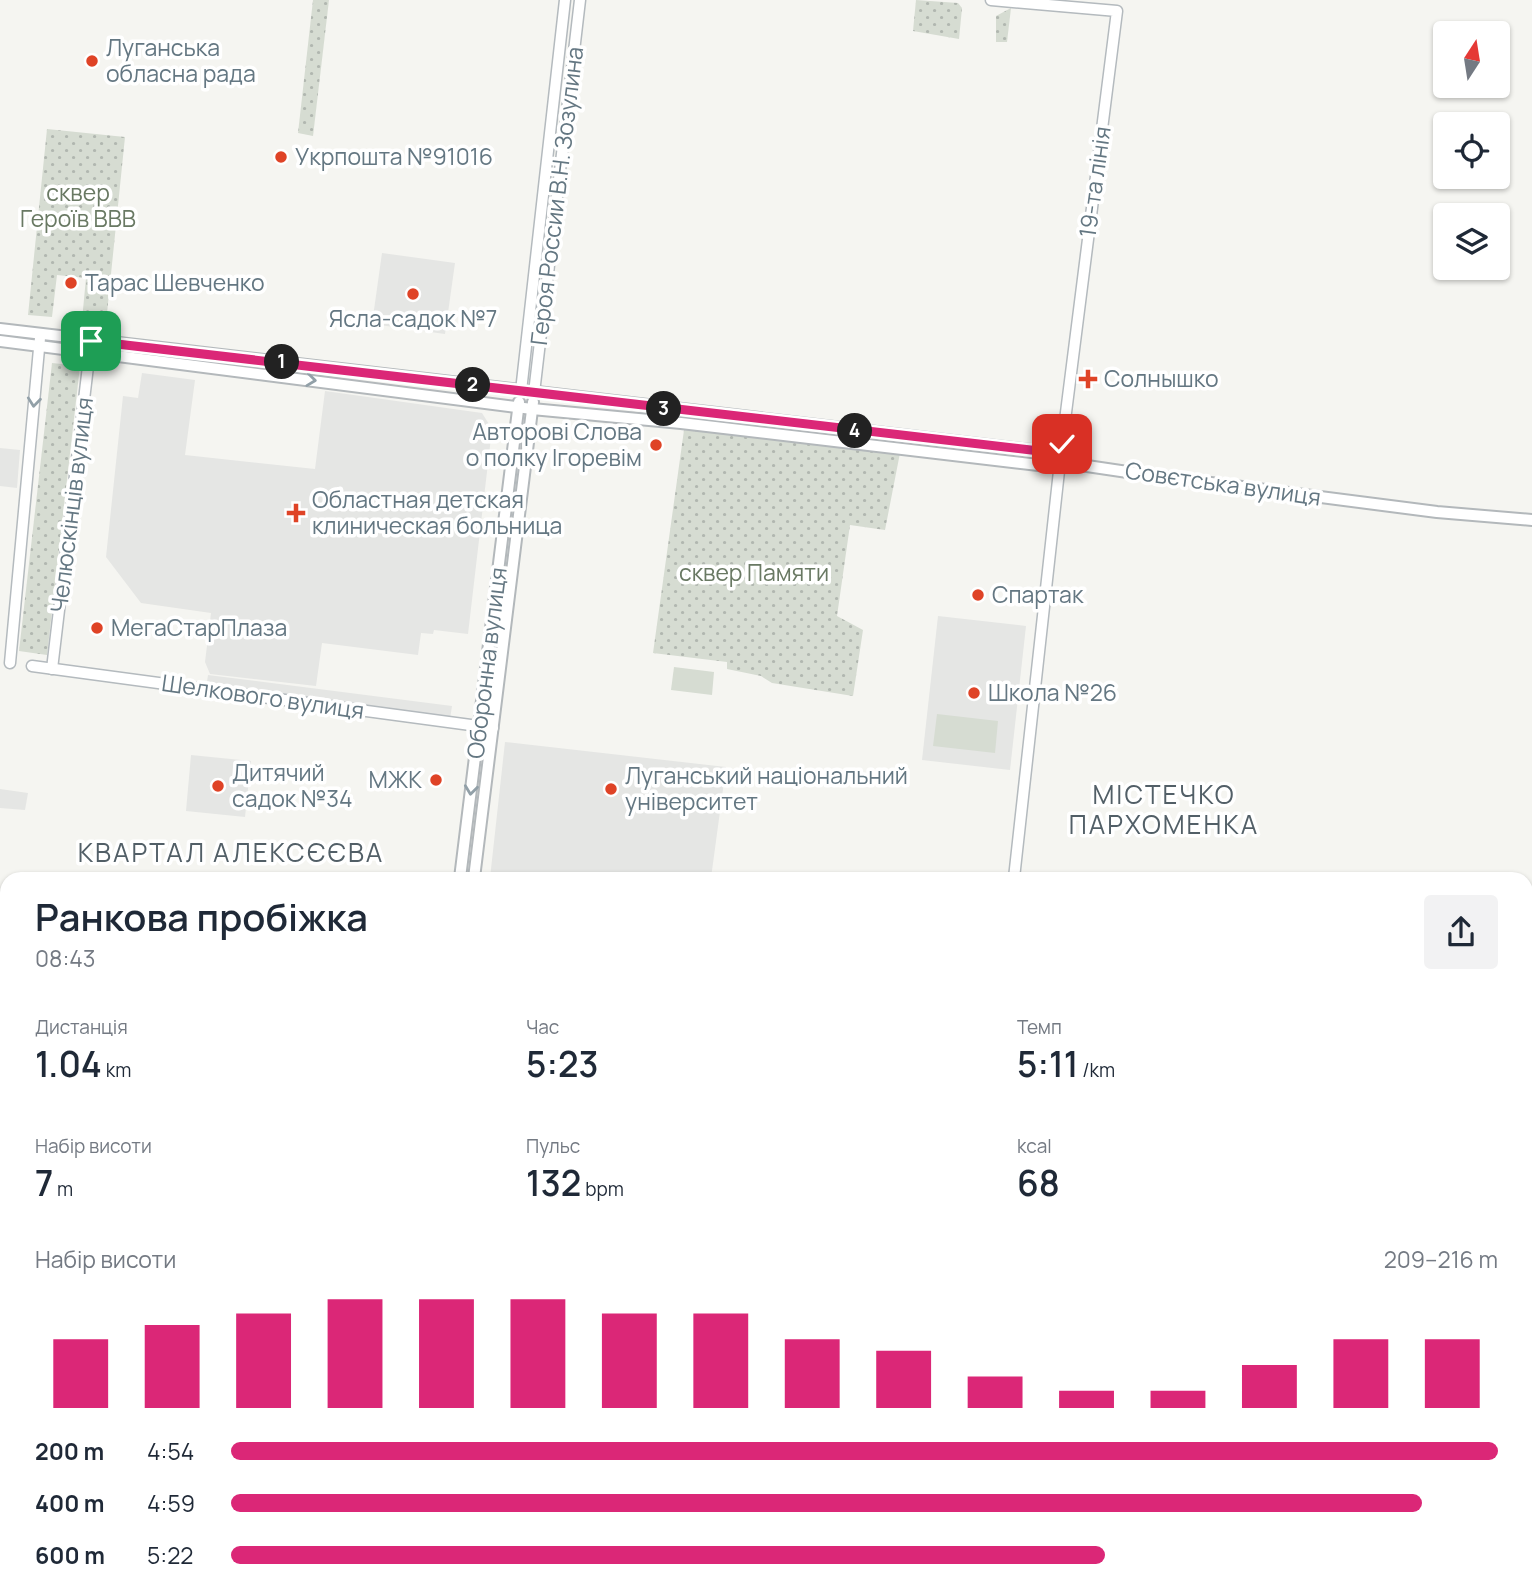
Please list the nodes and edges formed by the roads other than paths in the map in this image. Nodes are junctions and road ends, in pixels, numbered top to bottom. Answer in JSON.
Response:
{"nodes":[{"id":1,"x":565,"y":0,"type":"edge"},
{"id":2,"x":580,"y":0,"type":"edge"},
{"id":3,"x":991,"y":0,"type":"edge"},
{"id":4,"x":0,"y":329,"type":"edge"},
{"id":5,"x":40,"y":334,"type":"junction"},
{"id":6,"x":0,"y":341,"type":"edge"},
{"id":7,"x":40,"y":346,"type":"junction"},
{"id":8,"x":91,"y":347,"type":"junction"},
{"id":9,"x":521,"y":391,"type":"junction"},
{"id":10,"x":534,"y":393,"type":"junction"},
{"id":11,"x":518,"y":406,"type":"junction"},
{"id":12,"x":532,"y":409,"type":"junction"},
{"id":13,"x":1060,"y":462,"type":"junction"},
{"id":14,"x":1532,"y":520,"type":"edge"},
{"id":15,"x":10,"y":663,"type":"dead end"},
{"id":16,"x":32,"y":666,"type":"dead end"},
{"id":17,"x":52,"y":669,"type":"junction"},
{"id":18,"x":480,"y":726,"type":"junction"},
{"id":19,"x":493,"y":728,"type":"junction"},
{"id":20,"x":461,"y":872,"type":"edge"},
{"id":21,"x":475,"y":872,"type":"edge"},
{"id":22,"x":1015,"y":872,"type":"edge"}],
"edges":[{"from":1,"to":9,"type":"street","name":"Героя России В.Н. Зозулина"},
{"from":2,"to":10,"type":"street","name":"Героя России В.Н. Зозулина"},
{"from":3,"to":13,"type":"street","name":"19-та лінія"},
{"from":4,"to":5,"type":"main road","name":"Совєтська вулиця"},
{"from":5,"to":7,"type":"street","name":"Челюскінців вулиця"},
{"from":5,"to":8,"type":"main road","name":"Совєтська вулиця"},
{"from":6,"to":7,"type":"main road"},
{"from":7,"to":8,"type":"main road"},
{"from":7,"to":15,"type":"street","name":"Челюскінців вулиця","one_way":true},
{"from":8,"to":9,"type":"main road","name":"Совєтська вулиця"},
{"from":8,"to":11,"type":"main road","one_way":true},
{"from":8,"to":17,"type":"street","name":"Челюскінців вулиця"},
{"from":9,"to":10,"type":"main road","name":"Совєтська вулиця"},
{"from":9,"to":11,"type":"main road","name":"Оборонна вулиця"},
{"from":10,"to":12,"type":"main road","name":"Оборонна вулиця"},
{"from":10,"to":13,"type":"main road","name":"Совєтська вулиця"},
{"from":11,"to":12,"type":"main road"},
{"from":11,"to":18,"type":"main road","name":"Оборонна вулиця"},
{"from":12,"to":13,"type":"main road"},
{"from":12,"to":19,"type":"main road","name":"Оборонна вулиця"},
{"from":13,"to":14,"type":"main road","name":"Совєтська вулиця"},
{"from":13,"to":22,"type":"street","name":"19-та лінія"},
{"from":16,"to":17,"type":"street","name":"Шелкового вулиця"},
{"from":17,"to":18,"type":"street","name":"Шелкового вулиця"},
{"from":18,"to":19,"type":"street","name":"Шелкового вулиця"},
{"from":18,"to":20,"type":"main road","name":"Оборонна вулиця","one_way":true},
{"from":19,"to":21,"type":"main road","name":"Оборонна вулиця"}]}
